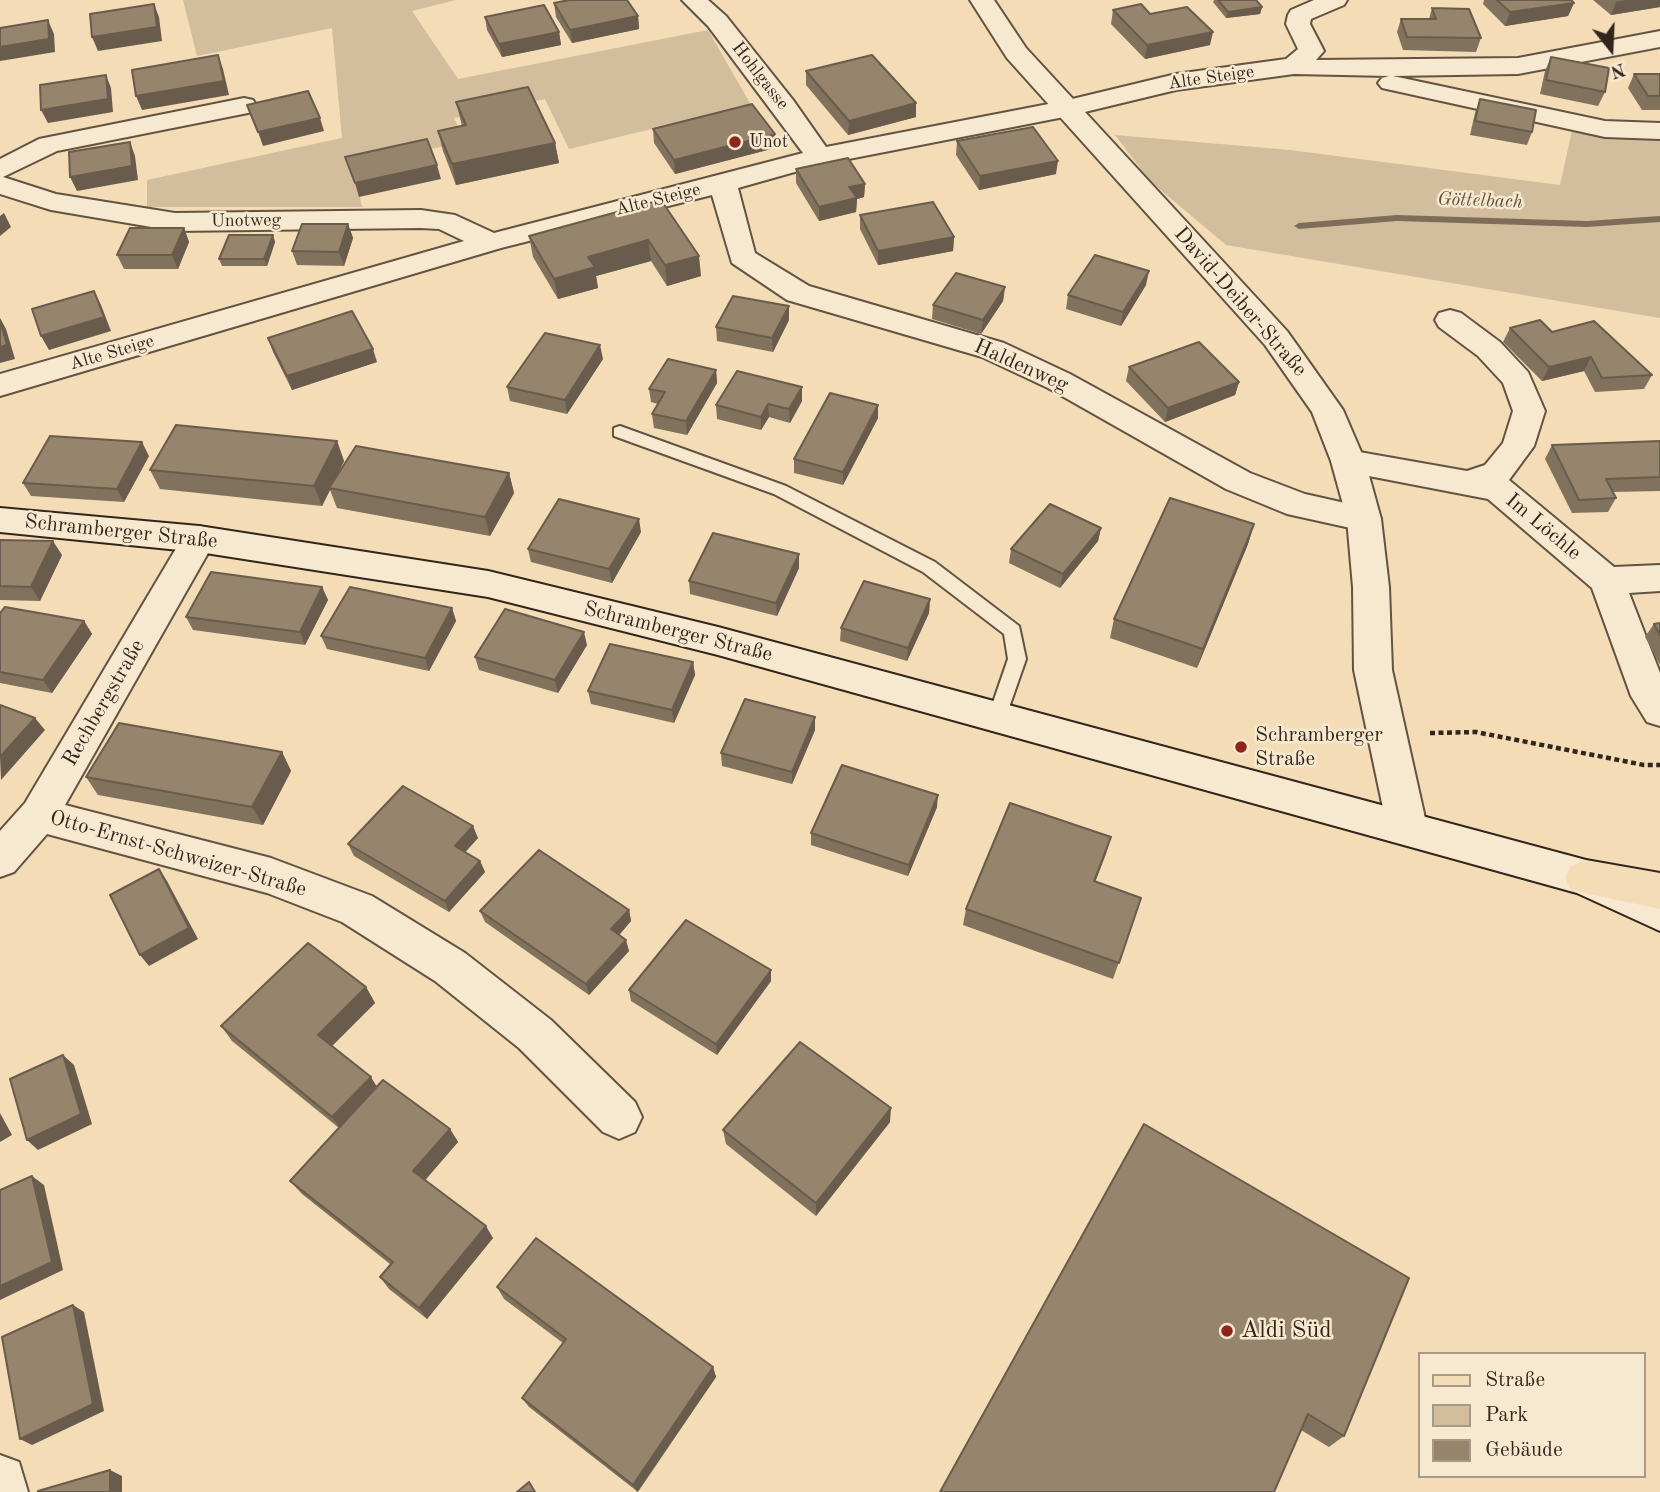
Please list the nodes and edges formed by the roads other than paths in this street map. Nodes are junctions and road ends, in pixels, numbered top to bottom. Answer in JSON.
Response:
{"nodes":[{"id":1,"x":694,"y":0,"type":"edge"},
{"id":2,"x":982,"y":0,"type":"edge"},
{"id":3,"x":1335,"y":0,"type":"edge"},
{"id":4,"x":1660,"y":39,"type":"edge"},
{"id":5,"x":1294,"y":66,"type":"junction"},
{"id":6,"x":1327,"y":69,"type":"junction"},
{"id":7,"x":244,"y":106,"type":"edge"},
{"id":8,"x":1064,"y":109,"type":"junction"},
{"id":9,"x":1660,"y":131,"type":"edge"},
{"id":10,"x":819,"y":157,"type":"junction"},
{"id":11,"x":0,"y":170,"type":"edge"},
{"id":12,"x":723,"y":184,"type":"junction"},
{"id":13,"x":0,"y":185,"type":"edge"},
{"id":14,"x":491,"y":242,"type":"junction"},
{"id":15,"x":1450,"y":320,"type":"dead end"},
{"id":16,"x":0,"y":386,"type":"edge"},
{"id":17,"x":620,"y":432,"type":"dead end"},
{"id":18,"x":1348,"y":461,"type":"junction"},
{"id":19,"x":1474,"y":482,"type":"junction"},
{"id":20,"x":1364,"y":519,"type":"junction"},
{"id":21,"x":0,"y":520,"type":"edge"},
{"id":22,"x":199,"y":539,"type":"junction"},
{"id":23,"x":1660,"y":578,"type":"edge"},
{"id":24,"x":1607,"y":581,"type":"junction"},
{"id":25,"x":1660,"y":711,"type":"edge"},
{"id":26,"x":997,"y":717,"type":"junction"},
{"id":27,"x":39,"y":815,"type":"junction"},
{"id":28,"x":1407,"y":827,"type":"junction"},
{"id":29,"x":0,"y":860,"type":"edge"},
{"id":30,"x":1587,"y":878,"type":"junction"},
{"id":31,"x":1660,"y":891,"type":"edge"},
{"id":32,"x":1660,"y":914,"type":"edge"},
{"id":33,"x":619,"y":1117,"type":"dead end"},
{"id":34,"x":0,"y":1481,"type":"edge"},
{"id":35,"x":2,"y":1492,"type":"edge"}],
"edges":[{"from":1,"to":10,"type":"street","name":"Hohlgasse"},
{"from":2,"to":8,"type":"street","name":"David-Deiber-Straße"},
{"from":3,"to":5,"type":"street"},
{"from":4,"to":6,"type":"street","name":"Alte Steige"},
{"from":5,"to":6,"type":"street","name":"Alte Steige"},
{"from":5,"to":8,"type":"street","name":"Alte Steige"},
{"from":6,"to":9,"type":"street","name":"Alte Steige"},
{"from":7,"to":11,"type":"street"},
{"from":8,"to":10,"type":"street","name":"Alte Steige"},
{"from":8,"to":18,"type":"street","name":"David-Deiber-Straße"},
{"from":10,"to":12,"type":"street","name":"Alte Steige"},
{"from":12,"to":14,"type":"street","name":"Alte Steige"},
{"from":12,"to":20,"type":"street","name":"Haldenweg"},
{"from":13,"to":14,"type":"street","name":"Unotweg"},
{"from":14,"to":16,"type":"street","name":"Alte Steige"},
{"from":15,"to":19,"type":"street","name":"Im Löchle"},
{"from":17,"to":26,"type":"lane"},
{"from":18,"to":19,"type":"street","name":"Im Löchle"},
{"from":18,"to":20,"type":"street","name":"David-Deiber-Straße"},
{"from":19,"to":24,"type":"street","name":"Im Löchle"},
{"from":20,"to":28,"type":"street","name":"David-Deiber-Straße"},
{"from":21,"to":22,"type":"street","name":"Schramberger Straße"},
{"from":22,"to":26,"type":"street","name":"Schramberger Straße"},
{"from":22,"to":27,"type":"street","name":"Rechbergstraße"},
{"from":23,"to":24,"type":"street"},
{"from":24,"to":25,"type":"street","name":"Im Löchle"},
{"from":26,"to":28,"type":"street","name":"Schramberger Straße"},
{"from":27,"to":29,"type":"street","name":"Rechbergstraße"},
{"from":27,"to":33,"type":"street","name":"Otto-Ernst-Schweizer-Straße"},
{"from":28,"to":30,"type":"street","name":"Schramberger Straße"},
{"from":30,"to":31,"type":"main road"},
{"from":30,"to":32,"type":"street","name":"Schramberger Straße"},
{"from":34,"to":35,"type":"street"}]}
